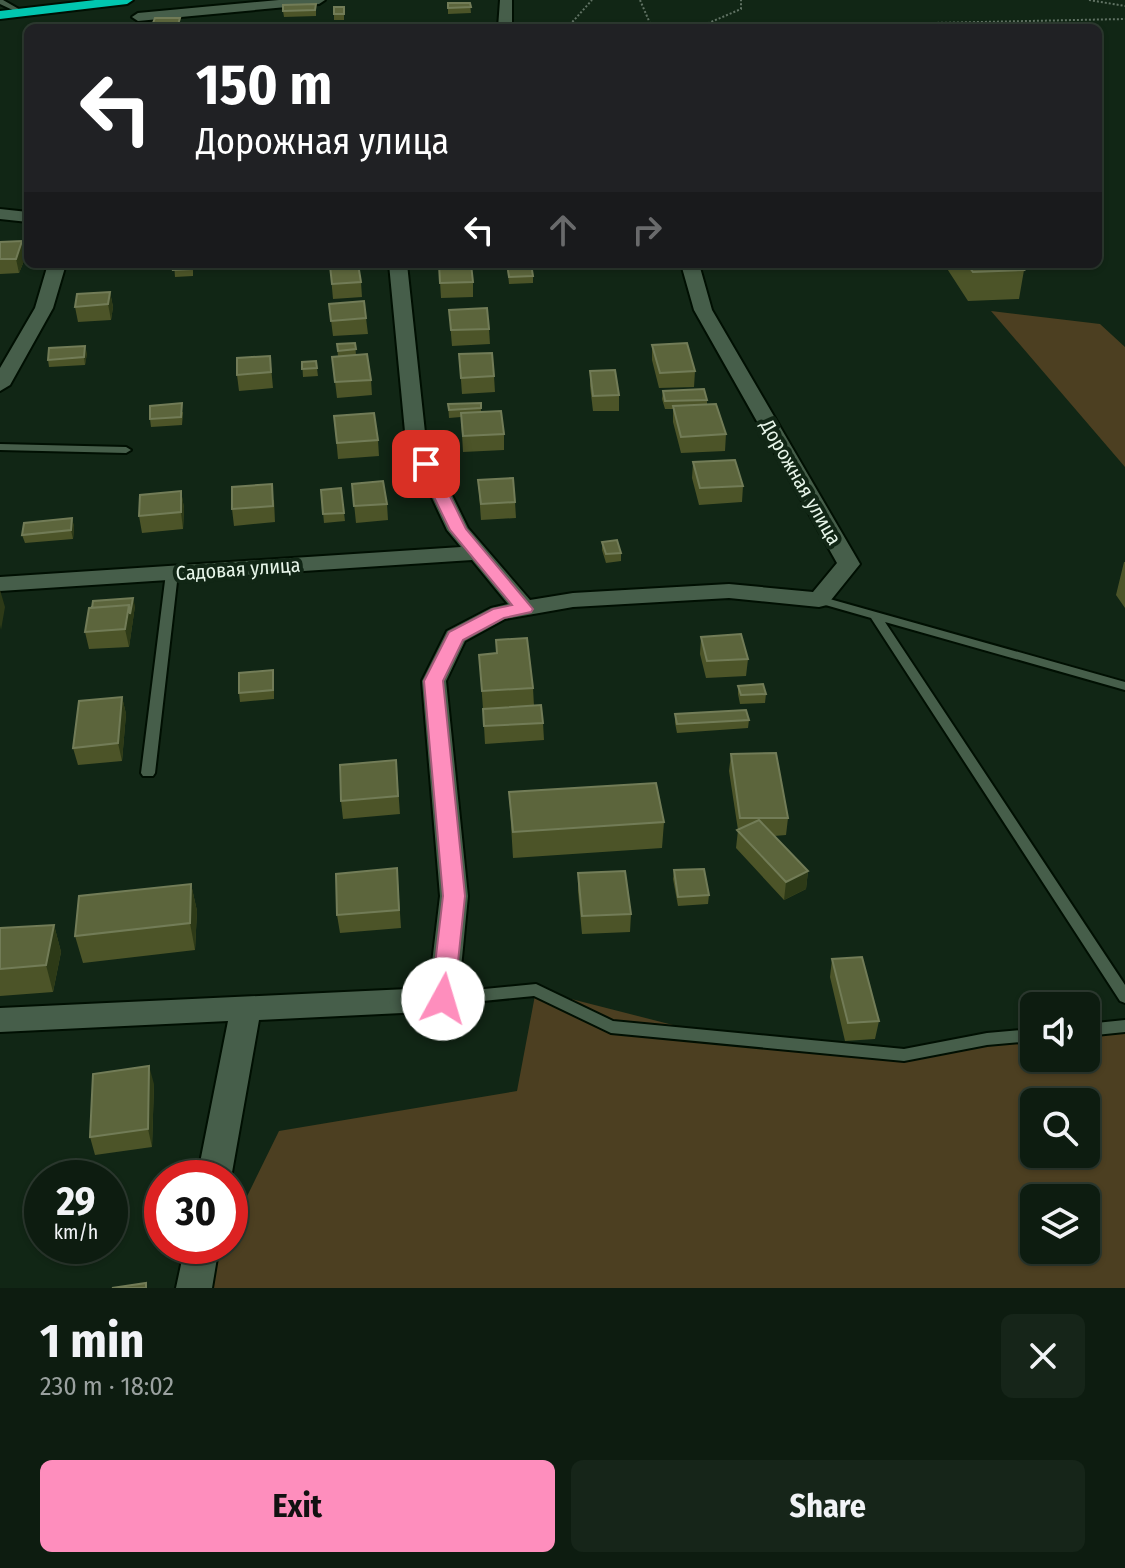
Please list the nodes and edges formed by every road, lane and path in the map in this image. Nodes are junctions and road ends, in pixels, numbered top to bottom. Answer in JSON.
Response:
{"nodes":[{"id":1,"x":127,"y":0,"type":"edge"},
{"id":2,"x":144,"y":0,"type":"edge"},
{"id":3,"x":319,"y":0,"type":"edge"},
{"id":4,"x":506,"y":0,"type":"edge"},
{"id":5,"x":592,"y":0,"type":"edge"},
{"id":6,"x":640,"y":0,"type":"edge"},
{"id":7,"x":741,"y":0,"type":"edge"},
{"id":8,"x":1089,"y":0,"type":"edge"},
{"id":9,"x":0,"y":1,"type":"edge"},
{"id":10,"x":1125,"y":6,"type":"edge"},
{"id":11,"x":21,"y":12,"type":"junction"},
{"id":12,"x":0,"y":14,"type":"edge"},
{"id":13,"x":1125,"y":19,"type":"edge"},
{"id":14,"x":136,"y":23,"type":"edge"},
{"id":15,"x":505,"y":24,"type":"edge"},
{"id":16,"x":571,"y":24,"type":"edge"},
{"id":17,"x":650,"y":24,"type":"edge"},
{"id":18,"x":707,"y":24,"type":"edge"},
{"id":19,"x":888,"y":24,"type":"edge"},
{"id":20,"x":0,"y":214,"type":"edge"},
{"id":21,"x":24,"y":217,"type":"edge"},
{"id":22,"x":56,"y":268,"type":"edge"},
{"id":23,"x":398,"y":268,"type":"edge"},
{"id":24,"x":691,"y":268,"type":"edge"},
{"id":25,"x":0,"y":385,"type":"edge"},
{"id":26,"x":0,"y":447,"type":"edge"},
{"id":27,"x":126,"y":450,"type":"dead end"},
{"id":28,"x":477,"y":553,"type":"junction"},
{"id":29,"x":172,"y":573,"type":"junction"},
{"id":30,"x":0,"y":584,"type":"edge"},
{"id":31,"x":819,"y":600,"type":"junction"},
{"id":32,"x":525,"y":609,"type":"junction"},
{"id":33,"x":875,"y":616,"type":"junction"},
{"id":34,"x":1125,"y":686,"type":"edge"},
{"id":35,"x":148,"y":773,"type":"dead end"},
{"id":36,"x":1125,"y":997,"type":"edge"},
{"id":37,"x":443,"y":999,"type":"junction"},
{"id":38,"x":246,"y":1009,"type":"junction"},
{"id":39,"x":0,"y":1020,"type":"edge"},
{"id":40,"x":1125,"y":1026,"type":"edge"},
{"id":41,"x":1100,"y":1029,"type":"edge"},
{"id":42,"x":1020,"y":1036,"type":"edge"},
{"id":43,"x":217,"y":1160,"type":"edge"},
{"id":44,"x":199,"y":1264,"type":"edge"},
{"id":45,"x":194,"y":1288,"type":"edge"}],
"edges":[{"from":1,"to":11,"type":"highway"},
{"from":2,"to":14,"type":"street"},
{"from":3,"to":14,"type":"street"},
{"from":4,"to":15,"type":"street"},
{"from":5,"to":16,"type":"path"},
{"from":6,"to":17,"type":"path"},
{"from":7,"to":18,"type":"path"},
{"from":8,"to":10,"type":"path"},
{"from":9,"to":11,"type":"lane"},
{"from":11,"to":12,"type":"highway"},
{"from":13,"to":19,"type":"path"},
{"from":20,"to":21,"type":"street"},
{"from":22,"to":25,"type":"street"},
{"from":23,"to":28,"type":"street"},
{"from":24,"to":31,"type":"street","name":"Дорожная улица"},
{"from":26,"to":27,"type":"lane"},
{"from":28,"to":29,"type":"street","name":"Садовая улица"},
{"from":28,"to":32,"type":"street"},
{"from":29,"to":30,"type":"street","name":"Садовая улица"},
{"from":29,"to":35,"type":"lane"},
{"from":31,"to":32,"type":"street"},
{"from":31,"to":33,"type":"lane"},
{"from":32,"to":37,"type":"street"},
{"from":33,"to":34,"type":"lane"},
{"from":33,"to":36,"type":"lane"},
{"from":37,"to":38,"type":"street"},
{"from":37,"to":42,"type":"lane"},
{"from":38,"to":39,"type":"street"},
{"from":38,"to":43,"type":"street"},
{"from":40,"to":41,"type":"lane"},
{"from":44,"to":45,"type":"street"}]}
